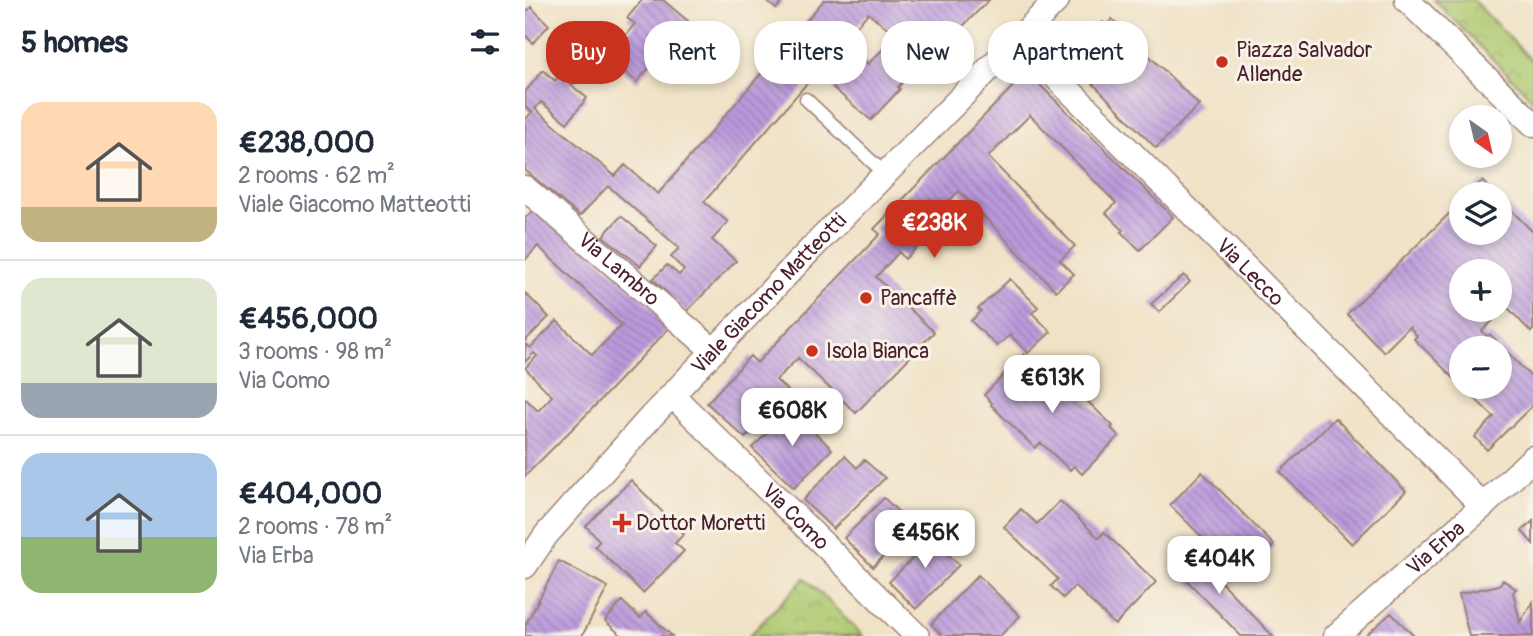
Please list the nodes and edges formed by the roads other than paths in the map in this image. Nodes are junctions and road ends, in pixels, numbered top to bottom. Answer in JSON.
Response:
{"nodes":[{"id":1,"x":1056,"y":0,"type":"edge"},
{"id":2,"x":1407,"y":0,"type":"edge"},
{"id":3,"x":1036,"y":21,"type":"edge"},
{"id":4,"x":988,"y":70,"type":"edge"},
{"id":5,"x":1063,"y":84,"type":"edge"},
{"id":6,"x":806,"y":99,"type":"dead end"},
{"id":7,"x":1533,"y":124,"type":"edge"},
{"id":8,"x":886,"y":174,"type":"junction"},
{"id":9,"x":525,"y":188,"type":"edge"},
{"id":10,"x":714,"y":351,"type":"junction"},
{"id":11,"x":673,"y":396,"type":"junction"},
{"id":12,"x":1533,"y":458,"type":"edge"},
{"id":13,"x":1483,"y":506,"type":"junction"},
{"id":14,"x":525,"y":566,"type":"edge"},
{"id":15,"x":917,"y":636,"type":"edge"},
{"id":16,"x":1336,"y":636,"type":"edge"}],
"edges":[{"from":1,"to":3,"type":"street","name":"Viale Giacomo Matteotti"},
{"from":2,"to":7,"type":"street"},
{"from":4,"to":8,"type":"street","name":"Viale Giacomo Matteotti"},
{"from":5,"to":13,"type":"street","name":"Via Lecco"},
{"from":6,"to":8,"type":"lane"},
{"from":8,"to":10,"type":"street","name":"Viale Giacomo Matteotti"},
{"from":9,"to":10,"type":"street","name":"Via Lambro"},
{"from":10,"to":11,"type":"street","name":"Viale Giacomo Matteotti"},
{"from":11,"to":14,"type":"street","name":"Viale Giacomo Matteotti"},
{"from":11,"to":15,"type":"street","name":"Via Como"},
{"from":12,"to":13,"type":"street","name":"Via Erba"},
{"from":13,"to":16,"type":"street","name":"Via Erba"}]}
